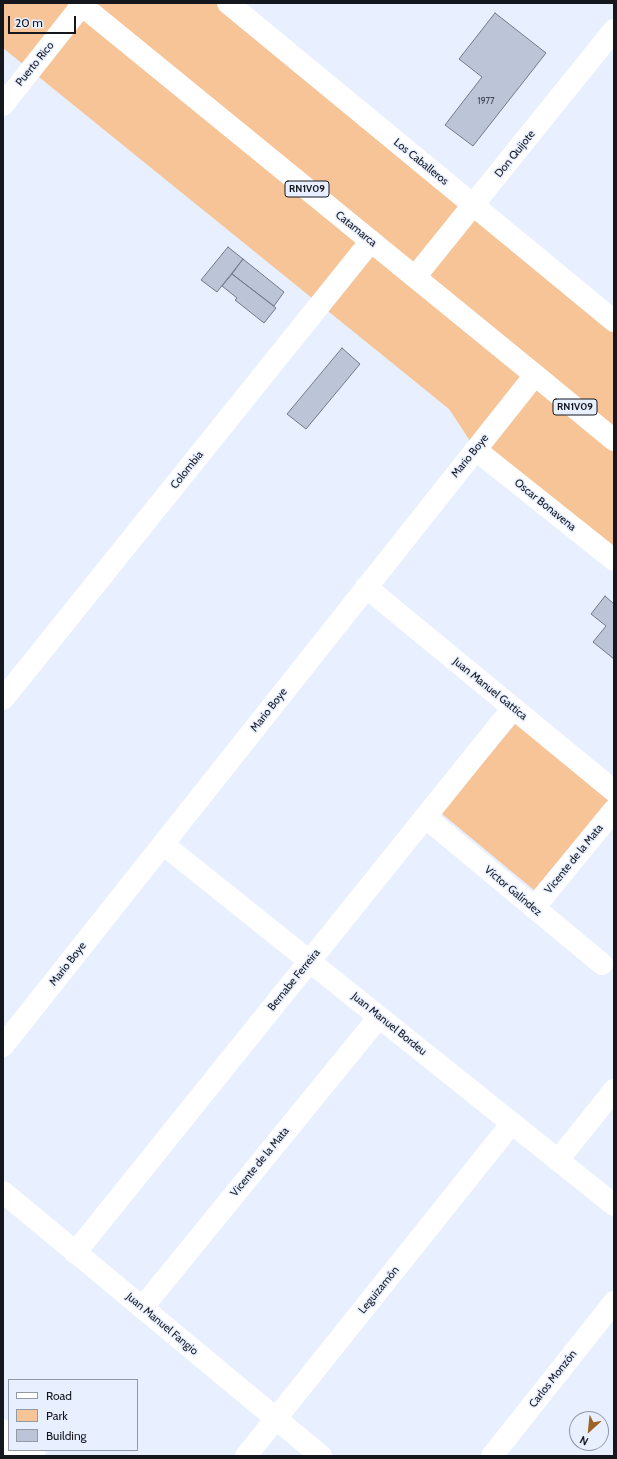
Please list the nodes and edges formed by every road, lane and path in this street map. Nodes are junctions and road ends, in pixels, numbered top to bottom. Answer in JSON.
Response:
{"nodes":[{"id":1,"x":80,"y":4,"type":"edge"},
{"id":2,"x":237,"y":6,"type":"edge"},
{"id":3,"x":614,"y":30,"type":"edge"},
{"id":4,"x":3,"y":105,"type":"edge"},
{"id":5,"x":473,"y":205,"type":"junction"},
{"id":6,"x":371,"y":241,"type":"junction"},
{"id":7,"x":415,"y":277,"type":"junction"},
{"id":8,"x":614,"y":320,"type":"edge"},
{"id":9,"x":535,"y":375,"type":"junction"},
{"id":10,"x":614,"y":440,"type":"edge"},
{"id":11,"x":476,"y":450,"type":"junction"},
{"id":12,"x":614,"y":560,"type":"edge"},
{"id":13,"x":366,"y":587,"type":"junction"},
{"id":14,"x":3,"y":699,"type":"edge"},
{"id":15,"x":513,"y":708,"type":"junction"},
{"id":16,"x":614,"y":791,"type":"edge"},
{"id":17,"x":614,"y":810,"type":"edge"},
{"id":18,"x":425,"y":817,"type":"junction"},
{"id":19,"x":163,"y":844,"type":"junction"},
{"id":20,"x":534,"y":908,"type":"junction"},
{"id":21,"x":309,"y":961,"type":"junction"},
{"id":22,"x":602,"y":964,"type":"dead end"},
{"id":23,"x":379,"y":1017,"type":"junction"},
{"id":24,"x":3,"y":1046,"type":"edge"},
{"id":25,"x":614,"y":1090,"type":"edge"},
{"id":26,"x":512,"y":1123,"type":"junction"},
{"id":27,"x":558,"y":1160,"type":"junction"},
{"id":28,"x":3,"y":1192,"type":"edge"},
{"id":29,"x":614,"y":1205,"type":"edge"},
{"id":30,"x":75,"y":1253,"type":"junction"},
{"id":31,"x":614,"y":1302,"type":"edge"},
{"id":32,"x":142,"y":1308,"type":"junction"},
{"id":33,"x":276,"y":1418,"type":"junction"},
{"id":34,"x":246,"y":1456,"type":"edge"},
{"id":35,"x":321,"y":1456,"type":"edge"},
{"id":36,"x":492,"y":1456,"type":"edge"}],
"edges":[{"from":1,"to":4,"type":"street","name":"Puerto Rico"},
{"from":1,"to":6,"type":"street","name":"Catamarca","number":"RN1V09"},
{"from":2,"to":5,"type":"street","name":"Los Caballeros"},
{"from":3,"to":5,"type":"street","name":"Don Quijote"},
{"from":5,"to":7,"type":"street","name":"Don Quijote"},
{"from":5,"to":8,"type":"street","name":"Los Caballeros"},
{"from":6,"to":7,"type":"street","name":"Catamarca","number":"RN1V09"},
{"from":6,"to":14,"type":"street","name":"Colombia"},
{"from":7,"to":9,"type":"street","name":"Catamarca","number":"RN1V09"},
{"from":9,"to":10,"type":"street","name":"Catamarca","number":"RN1V09"},
{"from":9,"to":11,"type":"street","name":"Mario Boye"},
{"from":11,"to":12,"type":"street","name":"Oscar Bonavena"},
{"from":11,"to":13,"type":"street","name":"Mario Boye"},
{"from":13,"to":15,"type":"street","name":"Juan Manuel Gattica"},
{"from":13,"to":19,"type":"street","name":"Mario Boye"},
{"from":15,"to":16,"type":"street","name":"Juan Manuel Gattica"},
{"from":15,"to":18,"type":"street","name":"Bernabe Ferreira"},
{"from":17,"to":20,"type":"street","name":"Vicente de la Mata"},
{"from":18,"to":20,"type":"street","name":"Víctor Galíndez"},
{"from":18,"to":21,"type":"street","name":"Bernabe Ferreira"},
{"from":19,"to":21,"type":"street","name":"Juan Manuel Bordeu"},
{"from":19,"to":24,"type":"street","name":"Mario Boye"},
{"from":20,"to":22,"type":"street","name":"Víctor Galíndez"},
{"from":21,"to":23,"type":"street","name":"Juan Manuel Bordeu"},
{"from":21,"to":30,"type":"street","name":"Bernabe Ferreira"},
{"from":23,"to":26,"type":"street","name":"Juan Manuel Bordeu"},
{"from":23,"to":32,"type":"street","name":"Vicente de la Mata"},
{"from":25,"to":27,"type":"street"},
{"from":26,"to":27,"type":"street","name":"Juan Manuel Bordeu"},
{"from":26,"to":33,"type":"street","name":"Leguizamón"},
{"from":27,"to":29,"type":"street","name":"Juan Manuel Bordeu"},
{"from":28,"to":30,"type":"street","name":"Juan Manuel Fangio"},
{"from":30,"to":32,"type":"street","name":"Juan Manuel Fangio"},
{"from":31,"to":36,"type":"street","name":"Carlos Monzón"},
{"from":32,"to":33,"type":"street","name":"Juan Manuel Fangio"},
{"from":33,"to":34,"type":"street","name":"Leguizamón"},
{"from":33,"to":35,"type":"street","name":"Juan Manuel Fangio"}]}
